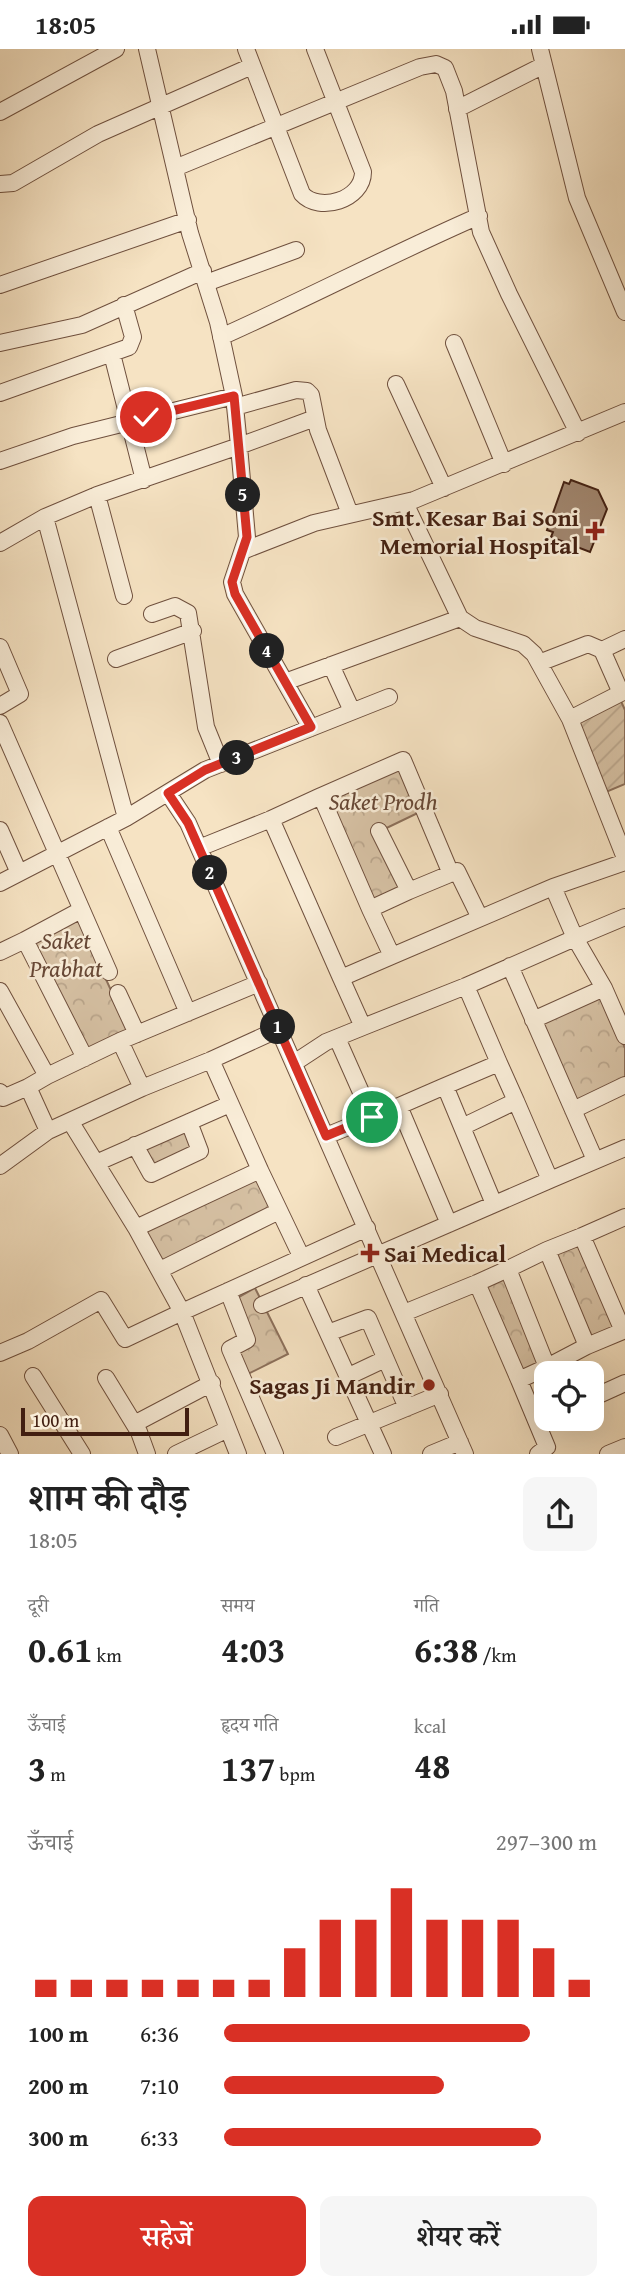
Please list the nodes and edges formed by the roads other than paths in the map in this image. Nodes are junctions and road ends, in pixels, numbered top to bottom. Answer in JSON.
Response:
{"nodes":[{"id":1,"x":116,"y":49,"type":"edge"},
{"id":2,"x":147,"y":49,"type":"edge"},
{"id":3,"x":246,"y":49,"type":"edge"},
{"id":4,"x":315,"y":49,"type":"edge"},
{"id":5,"x":542,"y":57,"type":"edge"},
{"id":6,"x":252,"y":66,"type":"junction"},
{"id":7,"x":336,"y":102,"type":"junction"},
{"id":8,"x":160,"y":106,"type":"junction"},
{"id":9,"x":457,"y":109,"type":"junction"},
{"id":10,"x":0,"y":112,"type":"edge"},
{"id":11,"x":274,"y":127,"type":"junction"},
{"id":12,"x":175,"y":168,"type":"junction"},
{"id":13,"x":0,"y":184,"type":"edge"},
{"id":14,"x":479,"y":216,"type":"junction"},
{"id":15,"x":187,"y":220,"type":"junction"},
{"id":16,"x":296,"y":250,"type":"dead end"},
{"id":17,"x":204,"y":277,"type":"junction"},
{"id":18,"x":0,"y":285,"type":"edge"},
{"id":19,"x":124,"y":305,"type":"junction"},
{"id":20,"x":625,"y":312,"type":"edge"},
{"id":21,"x":221,"y":337,"type":"junction"},
{"id":22,"x":454,"y":342,"type":"dead end"},
{"id":23,"x":0,"y":343,"type":"edge"},
{"id":24,"x":112,"y":354,"type":"junction"},
{"id":25,"x":396,"y":384,"type":"dead end"},
{"id":26,"x":0,"y":393,"type":"edge"},
{"id":27,"x":235,"y":402,"type":"junction"},
{"id":28,"x":625,"y":412,"type":"edge"},
{"id":29,"x":315,"y":418,"type":"junction"},
{"id":30,"x":128,"y":422,"type":"junction"},
{"id":31,"x":578,"y":433,"type":"junction"},
{"id":32,"x":239,"y":446,"type":"junction"},
{"id":33,"x":0,"y":461,"type":"edge"},
{"id":34,"x":504,"y":464,"type":"junction"},
{"id":35,"x":144,"y":480,"type":"junction"},
{"id":36,"x":444,"y":488,"type":"junction"},
{"id":37,"x":97,"y":495,"type":"junction"},
{"id":38,"x":405,"y":503,"type":"junction"},
{"id":39,"x":350,"y":513,"type":"junction"},
{"id":40,"x":45,"y":517,"type":"junction"},
{"id":41,"x":0,"y":543,"type":"edge"},
{"id":42,"x":245,"y":550,"type":"junction"},
{"id":43,"x":124,"y":596,"type":"dead end"},
{"id":44,"x":152,"y":614,"type":"dead end"},
{"id":45,"x":460,"y":618,"type":"junction"},
{"id":46,"x":193,"y":631,"type":"junction"},
{"id":47,"x":625,"y":639,"type":"edge"},
{"id":48,"x":0,"y":647,"type":"edge"},
{"id":49,"x":602,"y":650,"type":"junction"},
{"id":50,"x":116,"y":659,"type":"dead end"},
{"id":51,"x":540,"y":663,"type":"junction"},
{"id":52,"x":331,"y":665,"type":"junction"},
{"id":53,"x":285,"y":682,"type":"junction"},
{"id":54,"x":623,"y":692,"type":"edge"},
{"id":55,"x":388,"y":697,"type":"dead end"},
{"id":56,"x":0,"y":706,"type":"edge"},
{"id":57,"x":352,"y":712,"type":"junction"},
{"id":58,"x":570,"y":719,"type":"junction"},
{"id":59,"x":0,"y":723,"type":"edge"},
{"id":60,"x":311,"y":727,"type":"junction"},
{"id":61,"x":221,"y":764,"type":"junction"},
{"id":62,"x":168,"y":793,"type":"junction"},
{"id":63,"x":321,"y":796,"type":"junction"},
{"id":64,"x":126,"y":818,"type":"junction"},
{"id":65,"x":271,"y":819,"type":"junction"},
{"id":66,"x":108,"y":827,"type":"junction"},
{"id":67,"x":0,"y":830,"type":"edge"},
{"id":68,"x":379,"y":831,"type":"dead end"},
{"id":69,"x":199,"y":848,"type":"junction"},
{"id":70,"x":57,"y":853,"type":"junction"},
{"id":71,"x":625,"y":860,"type":"edge"},
{"id":72,"x":19,"y":873,"type":"junction"},
{"id":73,"x":451,"y":874,"type":"junction"},
{"id":74,"x":0,"y":883,"type":"edge"},
{"id":75,"x":553,"y":887,"type":"junction"},
{"id":76,"x":409,"y":891,"type":"junction"},
{"id":77,"x":81,"y":909,"type":"junction"},
{"id":78,"x":370,"y":909,"type":"junction"},
{"id":79,"x":625,"y":917,"type":"edge"},
{"id":80,"x":480,"y":918,"type":"junction"},
{"id":81,"x":575,"y":938,"type":"junction"},
{"id":82,"x":25,"y":940,"type":"junction"},
{"id":83,"x":0,"y":952,"type":"edge"},
{"id":84,"x":392,"y":956,"type":"junction"},
{"id":85,"x":510,"y":966,"type":"junction"},
{"id":86,"x":108,"y":972,"type":"dead end"},
{"id":87,"x":341,"y":978,"type":"junction"},
{"id":88,"x":259,"y":983,"type":"junction"},
{"id":89,"x":466,"y":986,"type":"junction"},
{"id":90,"x":604,"y":988,"type":"junction"},
{"id":91,"x":0,"y":991,"type":"edge"},
{"id":92,"x":118,"y":993,"type":"dead end"},
{"id":93,"x":188,"y":1013,"type":"junction"},
{"id":94,"x":533,"y":1020,"type":"junction"},
{"id":95,"x":363,"y":1027,"type":"junction"},
{"id":96,"x":279,"y":1029,"type":"junction"},
{"id":97,"x":137,"y":1034,"type":"junction"},
{"id":98,"x":625,"y":1036,"type":"edge"},
{"id":99,"x":337,"y":1038,"type":"junction"},
{"id":100,"x":120,"y":1041,"type":"junction"},
{"id":101,"x":85,"y":1058,"type":"junction"},
{"id":102,"x":211,"y":1060,"type":"junction"},
{"id":103,"x":294,"y":1063,"type":"junction"},
{"id":104,"x":499,"y":1063,"type":"junction"},
{"id":105,"x":47,"y":1076,"type":"junction"},
{"id":106,"x":625,"y":1085,"type":"edge"},
{"id":107,"x":445,"y":1086,"type":"junction"},
{"id":108,"x":28,"y":1087,"type":"junction"},
{"id":109,"x":142,"y":1088,"type":"junction"},
{"id":110,"x":1,"y":1097,"type":"edge"},
{"id":111,"x":516,"y":1101,"type":"junction"},
{"id":112,"x":230,"y":1104,"type":"junction"},
{"id":113,"x":399,"y":1107,"type":"junction"},
{"id":114,"x":573,"y":1110,"type":"junction"},
{"id":115,"x":372,"y":1117,"type":"junction"},
{"id":116,"x":70,"y":1121,"type":"junction"},
{"id":117,"x":189,"y":1122,"type":"junction"},
{"id":118,"x":462,"y":1127,"type":"junction"},
{"id":119,"x":48,"y":1131,"type":"junction"},
{"id":120,"x":326,"y":1136,"type":"junction"},
{"id":121,"x":135,"y":1145,"type":"junction"},
{"id":122,"x":625,"y":1148,"type":"edge"},
{"id":123,"x":595,"y":1160,"type":"junction"},
{"id":124,"x":96,"y":1163,"type":"junction"},
{"id":125,"x":0,"y":1166,"type":"edge"},
{"id":126,"x":260,"y":1170,"type":"junction"},
{"id":127,"x":550,"y":1180,"type":"junction"},
{"id":128,"x":494,"y":1204,"type":"junction"},
{"id":129,"x":279,"y":1211,"type":"junction"},
{"id":130,"x":625,"y":1217,"type":"edge"},
{"id":131,"x":449,"y":1224,"type":"junction"},
{"id":132,"x":136,"y":1227,"type":"junction"},
{"id":133,"x":367,"y":1228,"type":"junction"},
{"id":134,"x":582,"y":1236,"type":"junction"},
{"id":135,"x":547,"y":1250,"type":"junction"},
{"id":136,"x":378,"y":1253,"type":"junction"},
{"id":137,"x":301,"y":1256,"type":"junction"},
{"id":138,"x":508,"y":1269,"type":"junction"},
{"id":139,"x":160,"y":1270,"type":"junction"},
{"id":140,"x":477,"y":1283,"type":"junction"},
{"id":141,"x":306,"y":1285,"type":"junction"},
{"id":142,"x":228,"y":1291,"type":"junction"},
{"id":143,"x":262,"y":1305,"type":"dead end"},
{"id":144,"x":182,"y":1312,"type":"junction"},
{"id":145,"x":404,"y":1313,"type":"junction"},
{"id":146,"x":327,"y":1333,"type":"junction"},
{"id":147,"x":624,"y":1333,"type":"edge"},
{"id":148,"x":587,"y":1346,"type":"junction"},
{"id":149,"x":0,"y":1353,"type":"edge"},
{"id":150,"x":385,"y":1359,"type":"junction"},
{"id":151,"x":545,"y":1361,"type":"edge"},
{"id":152,"x":558,"y":1361,"type":"edge"},
{"id":153,"x":534,"y":1373,"type":"edge"},
{"id":154,"x":33,"y":1375,"type":"dead end"},
{"id":155,"x":349,"y":1376,"type":"junction"},
{"id":156,"x":106,"y":1378,"type":"dead end"},
{"id":157,"x":519,"y":1380,"type":"junction"},
{"id":158,"x":212,"y":1383,"type":"junction"},
{"id":159,"x":625,"y":1383,"type":"edge"},
{"id":160,"x":604,"y":1393,"type":"edge"},
{"id":161,"x":440,"y":1394,"type":"junction"},
{"id":162,"x":407,"y":1408,"type":"junction"},
{"id":163,"x":534,"y":1408,"type":"edge"},
{"id":164,"x":134,"y":1424,"type":"junction"},
{"id":165,"x":370,"y":1424,"type":"junction"},
{"id":166,"x":226,"y":1430,"type":"junction"},
{"id":167,"x":543,"y":1431,"type":"edge"},
{"id":168,"x":0,"y":1435,"type":"edge"},
{"id":169,"x":336,"y":1437,"type":"dead end"},
{"id":170,"x":625,"y":1447,"type":"edge"},
{"id":171,"x":463,"y":1448,"type":"edge"},
{"id":172,"x":10,"y":1454,"type":"edge"},
{"id":173,"x":82,"y":1454,"type":"edge"},
{"id":174,"x":147,"y":1454,"type":"edge"},
{"id":175,"x":176,"y":1454,"type":"edge"},
{"id":176,"x":238,"y":1454,"type":"edge"},
{"id":177,"x":275,"y":1454,"type":"edge"},
{"id":178,"x":383,"y":1454,"type":"edge"},
{"id":179,"x":431,"y":1454,"type":"edge"},
{"id":180,"x":538,"y":1454,"type":"edge"},
{"id":181,"x":608,"y":1454,"type":"edge"}],
"edges":[{"from":1,"to":10,"type":"street"},
{"from":2,"to":8,"type":"street"},
{"from":3,"to":6,"type":"street"},
{"from":4,"to":7,"type":"street"},
{"from":5,"to":9,"type":"street"},
{"from":5,"to":20,"type":"street"},
{"from":6,"to":8,"type":"street"},
{"from":6,"to":11,"type":"street"},
{"from":7,"to":9,"type":"street"},
{"from":7,"to":11,"type":"street"},
{"from":7,"to":11,"type":"street"},
{"from":8,"to":12,"type":"street"},
{"from":8,"to":13,"type":"street"},
{"from":9,"to":14,"type":"street"},
{"from":11,"to":12,"type":"street"},
{"from":12,"to":15,"type":"street"},
{"from":14,"to":21,"type":"street"},
{"from":14,"to":31,"type":"street"},
{"from":15,"to":17,"type":"street"},
{"from":15,"to":18,"type":"street"},
{"from":16,"to":17,"type":"street"},
{"from":17,"to":19,"type":"street"},
{"from":17,"to":21,"type":"street"},
{"from":19,"to":23,"type":"street"},
{"from":19,"to":24,"type":"street"},
{"from":21,"to":27,"type":"street"},
{"from":22,"to":34,"type":"street"},
{"from":24,"to":26,"type":"street"},
{"from":24,"to":30,"type":"street"},
{"from":25,"to":36,"type":"street"},
{"from":27,"to":29,"type":"street"},
{"from":27,"to":30,"type":"street"},
{"from":27,"to":32,"type":"street"},
{"from":28,"to":31,"type":"street"},
{"from":29,"to":32,"type":"street"},
{"from":29,"to":39,"type":"street"},
{"from":30,"to":33,"type":"street"},
{"from":30,"to":35,"type":"street"},
{"from":31,"to":34,"type":"street"},
{"from":32,"to":35,"type":"street"},
{"from":32,"to":42,"type":"street"},
{"from":34,"to":36,"type":"street"},
{"from":35,"to":37,"type":"street"},
{"from":36,"to":38,"type":"street"},
{"from":37,"to":40,"type":"street"},
{"from":37,"to":43,"type":"street"},
{"from":38,"to":39,"type":"street"},
{"from":38,"to":45,"type":"street"},
{"from":39,"to":42,"type":"street"},
{"from":40,"to":41,"type":"street"},
{"from":40,"to":64,"type":"street"},
{"from":42,"to":53,"type":"street"},
{"from":44,"to":46,"type":"street"},
{"from":45,"to":51,"type":"street"},
{"from":45,"to":52,"type":"street"},
{"from":46,"to":50,"type":"street"},
{"from":46,"to":61,"type":"street"},
{"from":47,"to":49,"type":"street"},
{"from":48,"to":56,"type":"street"},
{"from":49,"to":51,"type":"street"},
{"from":49,"to":54,"type":"street"},
{"from":51,"to":58,"type":"street"},
{"from":52,"to":53,"type":"street"},
{"from":52,"to":57,"type":"street"},
{"from":53,"to":60,"type":"street"},
{"from":54,"to":58,"type":"street"},
{"from":55,"to":57,"type":"street"},
{"from":57,"to":60,"type":"street"},
{"from":58,"to":71,"type":"street"},
{"from":59,"to":70,"type":"street"},
{"from":60,"to":61,"type":"street"},
{"from":61,"to":62,"type":"street"},
{"from":62,"to":64,"type":"street"},
{"from":62,"to":69,"type":"street"},
{"from":63,"to":65,"type":"street"},
{"from":63,"to":73,"type":"street"},
{"from":63,"to":78,"type":"street"},
{"from":64,"to":66,"type":"street"},
{"from":65,"to":69,"type":"street"},
{"from":65,"to":87,"type":"street"},
{"from":66,"to":70,"type":"street"},
{"from":66,"to":93,"type":"street"},
{"from":67,"to":72,"type":"street"},
{"from":68,"to":76,"type":"street"},
{"from":69,"to":88,"type":"street"},
{"from":70,"to":72,"type":"street"},
{"from":70,"to":77,"type":"street"},
{"from":71,"to":75,"type":"street"},
{"from":72,"to":74,"type":"street"},
{"from":73,"to":76,"type":"street"},
{"from":73,"to":80,"type":"street"},
{"from":75,"to":80,"type":"street"},
{"from":75,"to":81,"type":"street"},
{"from":76,"to":78,"type":"street"},
{"from":77,"to":82,"type":"street"},
{"from":77,"to":86,"type":"street"},
{"from":78,"to":84,"type":"street"},
{"from":79,"to":81,"type":"street"},
{"from":80,"to":84,"type":"street"},
{"from":81,"to":85,"type":"street"},
{"from":81,"to":90,"type":"street"},
{"from":82,"to":83,"type":"street"},
{"from":82,"to":101,"type":"street"},
{"from":84,"to":87,"type":"street"},
{"from":85,"to":89,"type":"street"},
{"from":85,"to":94,"type":"street"},
{"from":87,"to":95,"type":"street"},
{"from":88,"to":93,"type":"street"},
{"from":88,"to":96,"type":"street"},
{"from":89,"to":95,"type":"street"},
{"from":89,"to":104,"type":"street"},
{"from":90,"to":94,"type":"street"},
{"from":90,"to":98,"type":"street"},
{"from":91,"to":105,"type":"street"},
{"from":92,"to":97,"type":"street"},
{"from":93,"to":97,"type":"street"},
{"from":94,"to":114,"type":"street"},
{"from":95,"to":99,"type":"street"},
{"from":96,"to":102,"type":"street"},
{"from":96,"to":103,"type":"street"},
{"from":97,"to":100,"type":"street"},
{"from":99,"to":103,"type":"street"},
{"from":99,"to":115,"type":"street"},
{"from":100,"to":101,"type":"street"},
{"from":100,"to":109,"type":"street"},
{"from":101,"to":105,"type":"street"},
{"from":102,"to":109,"type":"street"},
{"from":102,"to":112,"type":"street"},
{"from":103,"to":120,"type":"street"},
{"from":104,"to":107,"type":"street"},
{"from":104,"to":111,"type":"street"},
{"from":105,"to":108,"type":"street"},
{"from":106,"to":114,"type":"street"},
{"from":107,"to":113,"type":"street"},
{"from":107,"to":118,"type":"street"},
{"from":108,"to":110,"type":"street"},
{"from":108,"to":119,"type":"street"},
{"from":109,"to":116,"type":"street"},
{"from":111,"to":118,"type":"street"},
{"from":111,"to":127,"type":"street"},
{"from":112,"to":117,"type":"street"},
{"from":112,"to":126,"type":"street"},
{"from":113,"to":115,"type":"street"},
{"from":113,"to":131,"type":"street"},
{"from":114,"to":123,"type":"street"},
{"from":115,"to":120,"type":"street"},
{"from":116,"to":119,"type":"street"},
{"from":116,"to":124,"type":"street"},
{"from":117,"to":121,"type":"street"},
{"from":117,"to":121,"type":"street"},
{"from":118,"to":128,"type":"street"},
{"from":119,"to":125,"type":"street"},
{"from":120,"to":133,"type":"street"},
{"from":121,"to":124,"type":"street"},
{"from":122,"to":123,"type":"street"},
{"from":123,"to":127,"type":"street"},
{"from":124,"to":132,"type":"street"},
{"from":126,"to":129,"type":"street"},
{"from":126,"to":132,"type":"street"},
{"from":127,"to":128,"type":"street"},
{"from":128,"to":131,"type":"street"},
{"from":129,"to":137,"type":"street"},
{"from":129,"to":139,"type":"street"},
{"from":130,"to":134,"type":"street"},
{"from":131,"to":136,"type":"street"},
{"from":132,"to":139,"type":"street"},
{"from":133,"to":136,"type":"street"},
{"from":133,"to":137,"type":"street"},
{"from":134,"to":135,"type":"street"},
{"from":134,"to":147,"type":"street"},
{"from":135,"to":138,"type":"street"},
{"from":135,"to":148,"type":"street"},
{"from":136,"to":141,"type":"street"},
{"from":136,"to":145,"type":"street"},
{"from":137,"to":142,"type":"street"},
{"from":138,"to":140,"type":"street"},
{"from":138,"to":151,"type":"street"},
{"from":139,"to":144,"type":"street"},
{"from":140,"to":145,"type":"street"},
{"from":140,"to":157,"type":"street"},
{"from":141,"to":143,"type":"street"},
{"from":141,"to":146,"type":"street"},
{"from":142,"to":144,"type":"street"},
{"from":142,"to":177,"type":"street"},
{"from":144,"to":149,"type":"street"},
{"from":144,"to":158,"type":"street"},
{"from":145,"to":161,"type":"street"},
{"from":146,"to":150,"type":"street"},
{"from":146,"to":155,"type":"street"},
{"from":147,"to":148,"type":"street"},
{"from":148,"to":152,"type":"street"},
{"from":150,"to":155,"type":"street"},
{"from":150,"to":162,"type":"street"},
{"from":153,"to":157,"type":"street"},
{"from":154,"to":173,"type":"street"},
{"from":155,"to":165,"type":"street"},
{"from":156,"to":164,"type":"street"},
{"from":157,"to":163,"type":"street"},
{"from":158,"to":164,"type":"street"},
{"from":158,"to":166,"type":"street"},
{"from":159,"to":160,"type":"street"},
{"from":161,"to":162,"type":"street"},
{"from":161,"to":171,"type":"street"},
{"from":162,"to":165,"type":"street"},
{"from":164,"to":174,"type":"street"},
{"from":165,"to":169,"type":"street"},
{"from":165,"to":178,"type":"street"},
{"from":166,"to":175,"type":"street"},
{"from":166,"to":176,"type":"street"},
{"from":167,"to":180,"type":"street"},
{"from":168,"to":172,"type":"street"},
{"from":170,"to":181,"type":"street"},
{"from":171,"to":179,"type":"street"}]}
